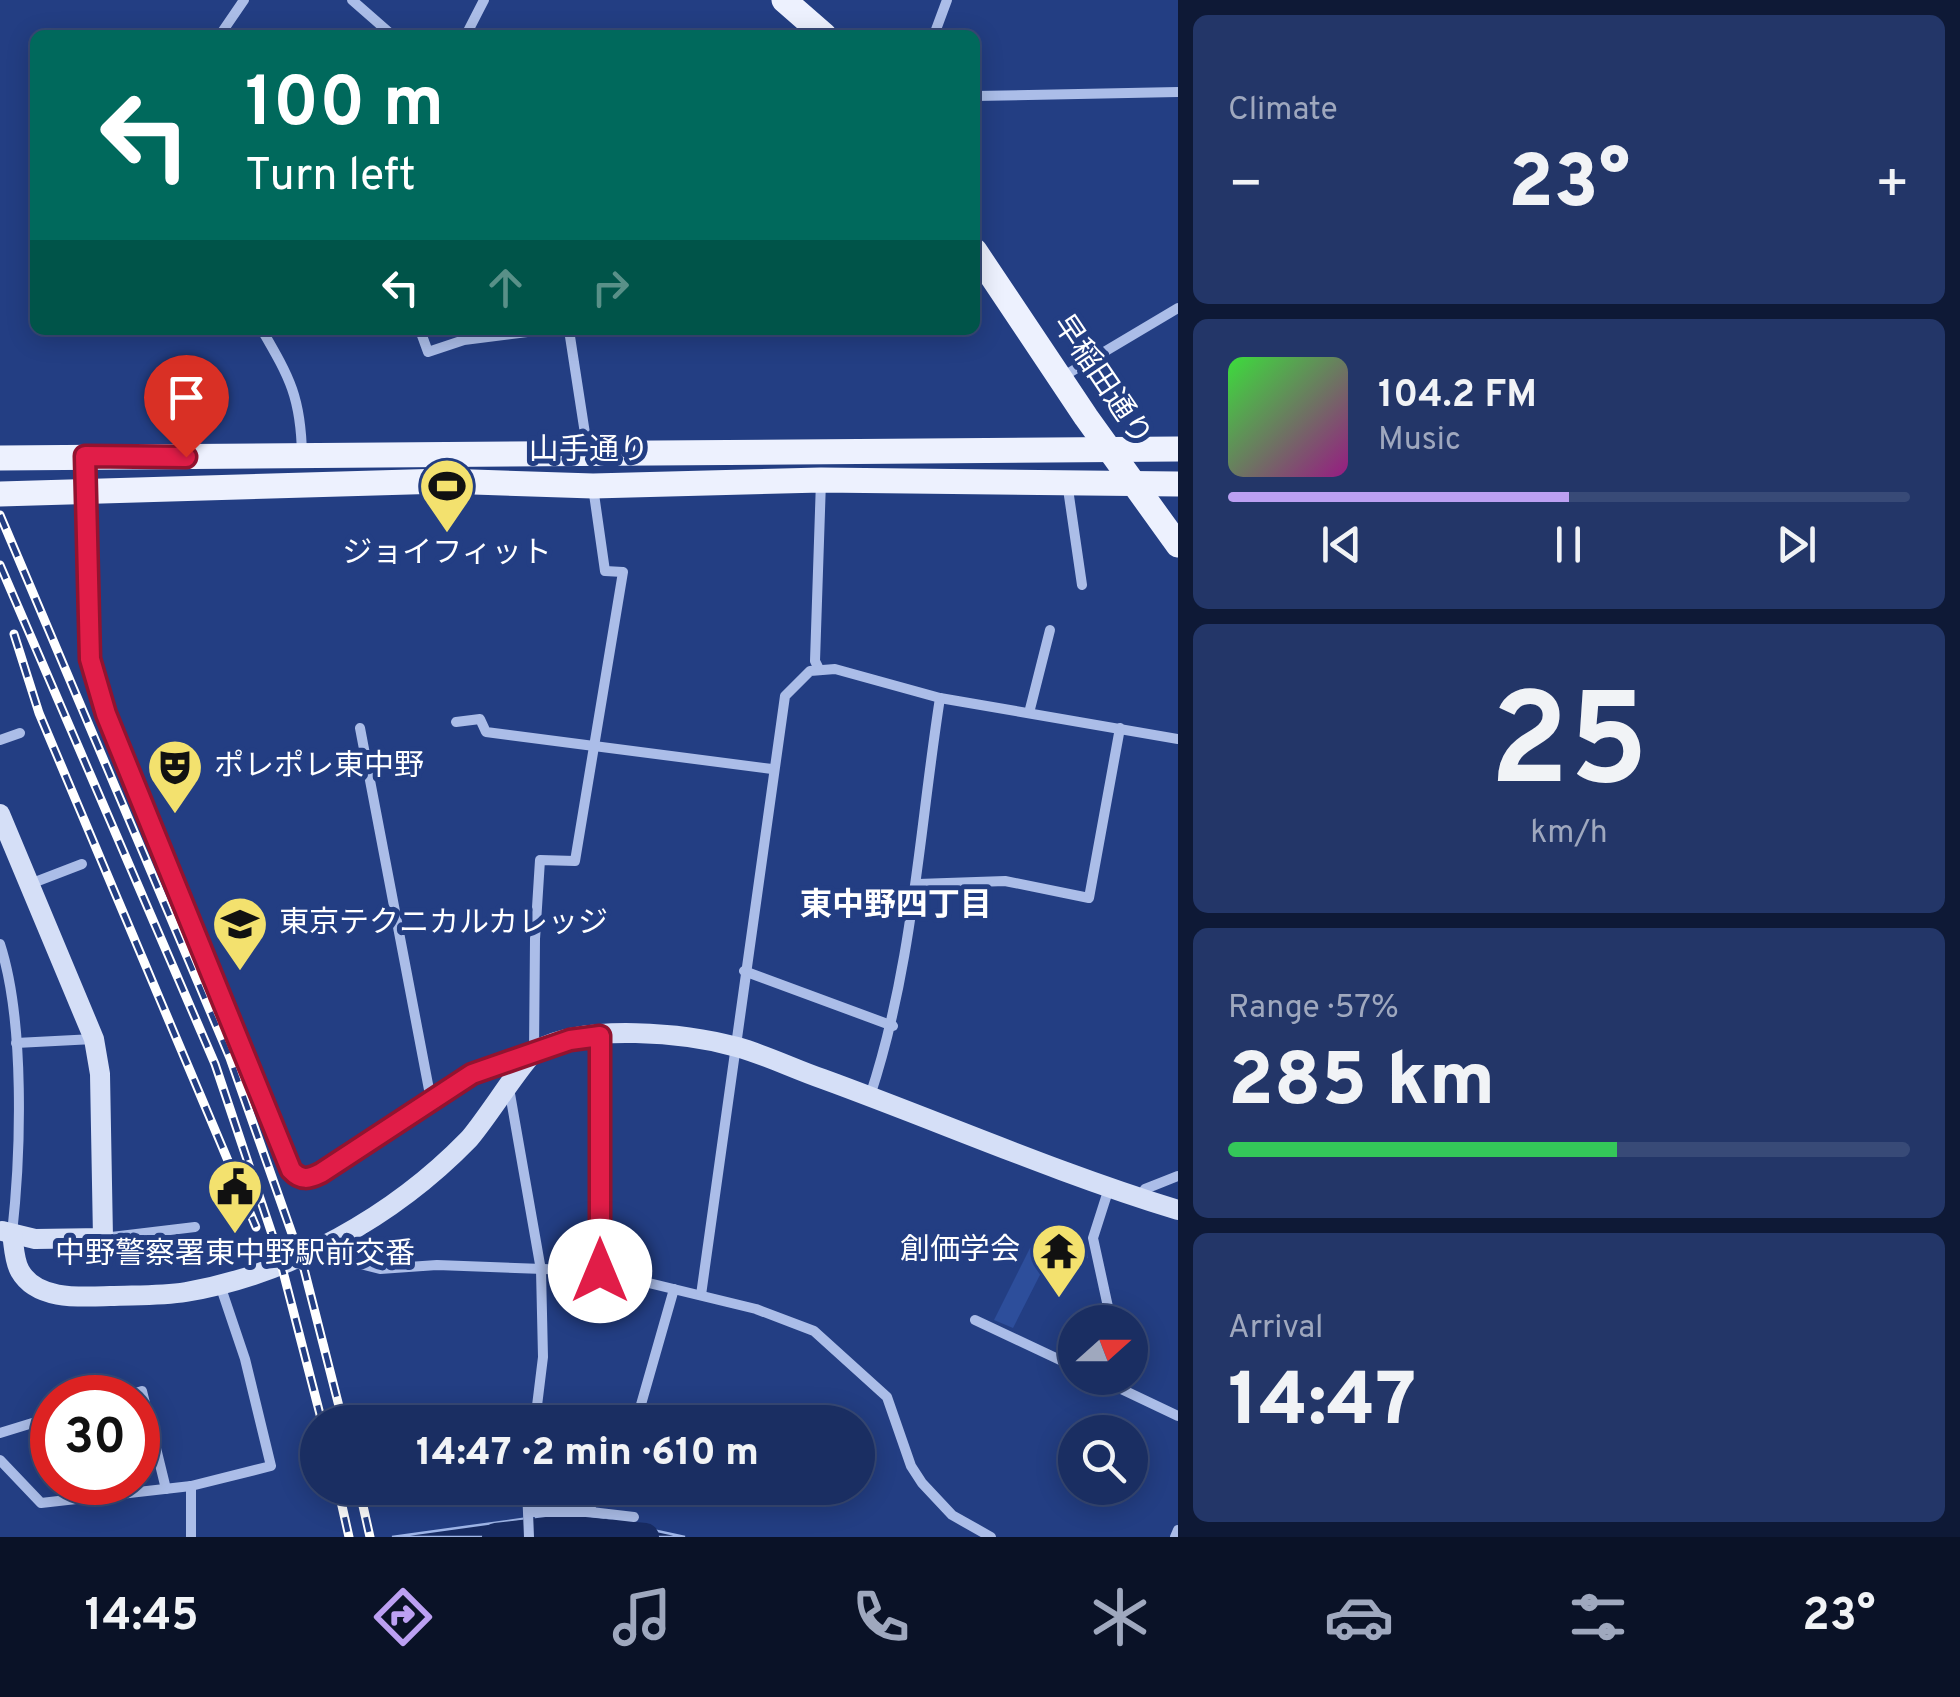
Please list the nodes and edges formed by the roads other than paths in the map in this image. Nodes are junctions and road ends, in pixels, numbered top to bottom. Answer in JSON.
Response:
{"nodes":[{"id":1,"x":244,"y":0,"type":"edge"},
{"id":2,"x":352,"y":0,"type":"edge"},
{"id":3,"x":484,"y":0,"type":"edge"},
{"id":4,"x":784,"y":0,"type":"edge"},
{"id":5,"x":947,"y":0,"type":"edge"},
{"id":6,"x":223,"y":30,"type":"edge"},
{"id":7,"x":386,"y":30,"type":"edge"},
{"id":8,"x":469,"y":30,"type":"edge"},
{"id":9,"x":818,"y":30,"type":"edge"},
{"id":10,"x":936,"y":30,"type":"edge"},
{"id":11,"x":1178,"y":92,"type":"edge"},
{"id":12,"x":980,"y":96,"type":"edge"},
{"id":13,"x":980,"y":259,"type":"edge"},
{"id":14,"x":1178,"y":308,"type":"edge"},
{"id":15,"x":265,"y":335,"type":"edge"},
{"id":16,"x":422,"y":335,"type":"edge"},
{"id":17,"x":504,"y":335,"type":"edge"},
{"id":18,"x":569,"y":335,"type":"edge"},
{"id":19,"x":1060,"y":379,"type":"junction"},
{"id":20,"x":1109,"y":449,"type":"junction"},
{"id":21,"x":1178,"y":450,"type":"edge"},
{"id":22,"x":588,"y":455,"type":"junction"},
{"id":23,"x":85,"y":456,"type":"junction"},
{"id":24,"x":0,"y":458,"type":"edge"},
{"id":25,"x":302,"y":458,"type":"junction"},
{"id":26,"x":821,"y":480,"type":"junction"},
{"id":27,"x":1067,"y":481,"type":"junction"},
{"id":28,"x":1131,"y":482,"type":"junction"},
{"id":29,"x":1178,"y":484,"type":"edge"},
{"id":30,"x":593,"y":486,"type":"junction"},
{"id":31,"x":86,"y":492,"type":"junction"},
{"id":32,"x":5,"y":494,"type":"edge"},
{"id":33,"x":1178,"y":545,"type":"edge"},
{"id":34,"x":1082,"y":585,"type":"dead end"},
{"id":35,"x":1050,"y":630,"type":"dead end"},
{"id":36,"x":819,"y":668,"type":"junction"},
{"id":37,"x":940,"y":698,"type":"junction"},
{"id":38,"x":1029,"y":713,"type":"junction"},
{"id":39,"x":456,"y":722,"type":"dead end"},
{"id":40,"x":360,"y":728,"type":"dead end"},
{"id":41,"x":1120,"y":728,"type":"junction"},
{"id":42,"x":20,"y":733,"type":"dead end"},
{"id":43,"x":1178,"y":739,"type":"edge"},
{"id":44,"x":0,"y":740,"type":"edge"},
{"id":45,"x":594,"y":746,"type":"junction"},
{"id":46,"x":772,"y":769,"type":"junction"},
{"id":47,"x":0,"y":814,"type":"edge"},
{"id":48,"x":82,"y":864,"type":"dead end"},
{"id":49,"x":918,"y":884,"type":"junction"},
{"id":50,"x":29,"y":885,"type":"junction"},
{"id":51,"x":0,"y":944,"type":"edge"},
{"id":52,"x":744,"y":971,"type":"junction"},
{"id":53,"x":893,"y":1026,"type":"junction"},
{"id":54,"x":600,"y":1036,"type":"junction"},
{"id":55,"x":94,"y":1039,"type":"junction"},
{"id":56,"x":16,"y":1043,"type":"junction"},
{"id":57,"x":736,"y":1047,"type":"junction"},
{"id":58,"x":534,"y":1051,"type":"junction"},
{"id":59,"x":509,"y":1088,"type":"junction"},
{"id":60,"x":870,"y":1096,"type":"junction"},
{"id":61,"x":430,"y":1100,"type":"junction"},
{"id":62,"x":1178,"y":1176,"type":"edge"},
{"id":63,"x":1109,"y":1188,"type":"junction"},
{"id":64,"x":1140,"y":1198,"type":"junction"},
{"id":65,"x":1178,"y":1210,"type":"edge"},
{"id":66,"x":196,"y":1227,"type":"dead end"},
{"id":67,"x":6,"y":1232,"type":"edge"},
{"id":68,"x":103,"y":1238,"type":"junction"},
{"id":69,"x":330,"y":1244,"type":"junction"},
{"id":70,"x":541,"y":1270,"type":"junction"},
{"id":71,"x":600,"y":1271,"type":"junction"},
{"id":72,"x":220,"y":1285,"type":"junction"},
{"id":73,"x":674,"y":1289,"type":"junction"},
{"id":74,"x":701,"y":1295,"type":"junction"},
{"id":75,"x":1108,"y":1305,"type":"edge"},
{"id":76,"x":975,"y":1320,"type":"dead end"},
{"id":77,"x":1058,"y":1358,"type":"edge"},
{"id":78,"x":1134,"y":1395,"type":"edge"},
{"id":79,"x":537,"y":1405,"type":"edge"},
{"id":80,"x":641,"y":1405,"type":"edge"},
{"id":81,"x":1178,"y":1416,"type":"edge"},
{"id":82,"x":30,"y":1424,"type":"edge"},
{"id":83,"x":0,"y":1433,"type":"edge"},
{"id":84,"x":0,"y":1460,"type":"edge"},
{"id":85,"x":160,"y":1464,"type":"edge"},
{"id":86,"x":192,"y":1486,"type":"junction"},
{"id":87,"x":166,"y":1489,"type":"junction"},
{"id":88,"x":528,"y":1505,"type":"edge"},
{"id":89,"x":591,"y":1505,"type":"edge"},
{"id":90,"x":591,"y":1512,"type":"junction"},
{"id":91,"x":529,"y":1515,"type":"junction"},
{"id":92,"x":634,"y":1518,"type":"dead end"},
{"id":93,"x":191,"y":1537,"type":"edge"},
{"id":94,"x":529,"y":1537,"type":"edge"},
{"id":95,"x":991,"y":1537,"type":"edge"}],
"edges":[{"from":1,"to":6,"type":"street"},
{"from":2,"to":7,"type":"street"},
{"from":3,"to":8,"type":"street"},
{"from":4,"to":9,"type":"main road"},
{"from":5,"to":10,"type":"street"},
{"from":11,"to":12,"type":"street"},
{"from":13,"to":19,"type":"main road","name":"早稲田通り"},
{"from":14,"to":19,"type":"street"},
{"from":15,"to":25,"type":"street"},
{"from":16,"to":17,"type":"street"},
{"from":18,"to":22,"type":"street"},
{"from":19,"to":20,"type":"main road","name":"早稲田通り"},
{"from":20,"to":21,"type":"main road","name":"山手通り"},
{"from":20,"to":22,"type":"main road","name":"山手通り"},
{"from":20,"to":28,"type":"main road","name":"早稲田通り"},
{"from":22,"to":25,"type":"main road","name":"山手通り"},
{"from":23,"to":24,"type":"main road","name":"山手通り"},
{"from":23,"to":25,"type":"main road","name":"山手通り"},
{"from":23,"to":31,"type":"street"},
{"from":26,"to":27,"type":"main road","name":"山手通り"},
{"from":26,"to":30,"type":"main road","name":"山手通り"},
{"from":26,"to":36,"type":"street"},
{"from":27,"to":28,"type":"main road","name":"山手通り"},
{"from":27,"to":34,"type":"street"},
{"from":28,"to":29,"type":"main road","name":"山手通り"},
{"from":28,"to":33,"type":"main road","name":"早稲田通り"},
{"from":30,"to":31,"type":"main road","name":"山手通り"},
{"from":30,"to":45,"type":"street"},
{"from":31,"to":32,"type":"main road","name":"山手通り"},
{"from":31,"to":61,"type":"street"},
{"from":35,"to":38,"type":"street"},
{"from":36,"to":37,"type":"street"},
{"from":36,"to":46,"type":"street"},
{"from":37,"to":38,"type":"street"},
{"from":37,"to":49,"type":"street"},
{"from":38,"to":41,"type":"street"},
{"from":39,"to":45,"type":"street"},
{"from":40,"to":61,"type":"street"},
{"from":41,"to":43,"type":"street"},
{"from":41,"to":49,"type":"street"},
{"from":42,"to":44,"type":"street"},
{"from":45,"to":46,"type":"street"},
{"from":45,"to":58,"type":"street"},
{"from":46,"to":52,"type":"street"},
{"from":47,"to":50,"type":"street"},
{"from":48,"to":50,"type":"street"},
{"from":49,"to":53,"type":"street"},
{"from":50,"to":55,"type":"street"},
{"from":51,"to":56,"type":"street"},
{"from":52,"to":53,"type":"street"},
{"from":52,"to":57,"type":"street"},
{"from":53,"to":60,"type":"street"},
{"from":54,"to":57,"type":"street"},
{"from":54,"to":58,"type":"street"},
{"from":54,"to":71,"type":"street"},
{"from":55,"to":56,"type":"street"},
{"from":55,"to":68,"type":"street"},
{"from":56,"to":67,"type":"street"},
{"from":57,"to":60,"type":"street"},
{"from":57,"to":74,"type":"street"},
{"from":58,"to":59,"type":"street"},
{"from":58,"to":61,"type":"street"},
{"from":59,"to":69,"type":"street"},
{"from":59,"to":70,"type":"street"},
{"from":60,"to":63,"type":"street"},
{"from":62,"to":64,"type":"street"},
{"from":63,"to":64,"type":"street"},
{"from":63,"to":75,"type":"street"},
{"from":64,"to":65,"type":"street"},
{"from":66,"to":68,"type":"street"},
{"from":67,"to":68,"type":"street"},
{"from":67,"to":72,"type":"street"},
{"from":69,"to":70,"type":"street"},
{"from":69,"to":72,"type":"street"},
{"from":70,"to":71,"type":"street"},
{"from":70,"to":79,"type":"street"},
{"from":71,"to":73,"type":"street"},
{"from":72,"to":86,"type":"street"},
{"from":73,"to":74,"type":"street"},
{"from":73,"to":80,"type":"street"},
{"from":74,"to":95,"type":"street"},
{"from":76,"to":77,"type":"street"},
{"from":78,"to":81,"type":"street"},
{"from":82,"to":83,"type":"street"},
{"from":84,"to":87,"type":"street"},
{"from":85,"to":87,"type":"street"},
{"from":86,"to":87,"type":"street"},
{"from":86,"to":93,"type":"street"},
{"from":88,"to":91,"type":"street"},
{"from":89,"to":90,"type":"street"},
{"from":90,"to":91,"type":"street"},
{"from":90,"to":92,"type":"street"},
{"from":91,"to":94,"type":"street"}]}
